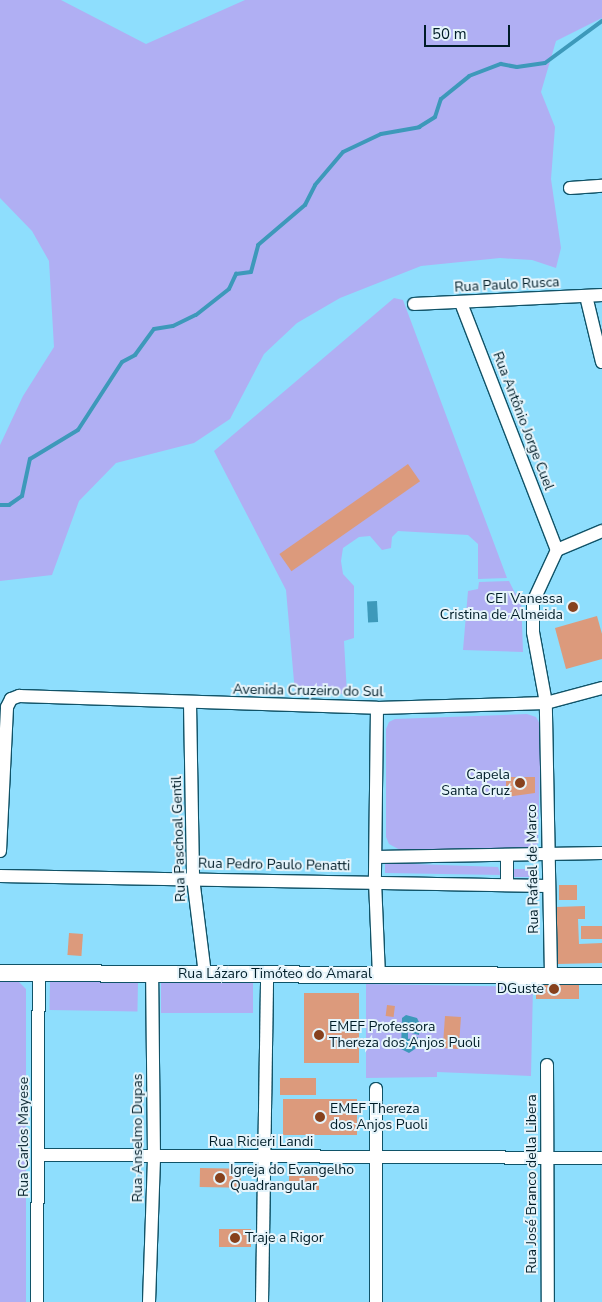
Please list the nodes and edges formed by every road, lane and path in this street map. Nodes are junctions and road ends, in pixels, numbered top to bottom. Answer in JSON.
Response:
{"nodes":[{"id":1,"x":602,"y":186,"type":"edge"},
{"id":2,"x":570,"y":188,"type":"dead end"},
{"id":3,"x":602,"y":295,"type":"edge"},
{"id":4,"x":586,"y":296,"type":"junction"},
{"id":5,"x":461,"y":303,"type":"junction"},
{"id":6,"x":414,"y":304,"type":"dead end"},
{"id":7,"x":602,"y":362,"type":"edge"},
{"id":8,"x":602,"y":531,"type":"edge"},
{"id":9,"x":557,"y":550,"type":"junction"},
{"id":10,"x":602,"y":688,"type":"edge"},
{"id":11,"x":190,"y":703,"type":"junction"},
{"id":12,"x":546,"y":703,"type":"junction"},
{"id":13,"x":377,"y":708,"type":"junction"},
{"id":14,"x":1,"y":824,"type":"edge"},
{"id":15,"x":0,"y":851,"type":"edge"},
{"id":16,"x":548,"y":854,"type":"junction"},
{"id":17,"x":602,"y":854,"type":"edge"},
{"id":18,"x":507,"y":856,"type":"junction"},
{"id":19,"x":376,"y":857,"type":"junction"},
{"id":20,"x":0,"y":876,"type":"edge"},
{"id":21,"x":193,"y":878,"type":"junction"},
{"id":22,"x":375,"y":881,"type":"junction"},
{"id":23,"x":507,"y":884,"type":"junction"},
{"id":24,"x":548,"y":886,"type":"junction"},
{"id":25,"x":39,"y":972,"type":"junction"},
{"id":26,"x":0,"y":973,"type":"edge"},
{"id":27,"x":152,"y":974,"type":"junction"},
{"id":28,"x":205,"y":974,"type":"junction"},
{"id":29,"x":267,"y":974,"type":"junction"},
{"id":30,"x":379,"y":975,"type":"junction"},
{"id":31,"x":551,"y":975,"type":"junction"},
{"id":32,"x":602,"y":976,"type":"edge"},
{"id":33,"x":547,"y":1065,"type":"dead end"},
{"id":34,"x":376,"y":1089,"type":"dead end"},
{"id":35,"x":40,"y":1155,"type":"junction"},
{"id":36,"x":154,"y":1156,"type":"junction"},
{"id":37,"x":377,"y":1156,"type":"junction"},
{"id":38,"x":265,"y":1158,"type":"junction"},
{"id":39,"x":548,"y":1158,"type":"junction"},
{"id":40,"x":602,"y":1158,"type":"edge"},
{"id":41,"x":37,"y":1302,"type":"edge"},
{"id":42,"x":149,"y":1302,"type":"edge"},
{"id":43,"x":262,"y":1302,"type":"edge"},
{"id":44,"x":376,"y":1302,"type":"edge"},
{"id":45,"x":548,"y":1302,"type":"edge"}],
"edges":[{"from":1,"to":2,"type":"street"},
{"from":3,"to":4,"type":"street","name":"Rua Paulo Rusca"},
{"from":4,"to":5,"type":"street","name":"Rua Paulo Rusca"},
{"from":4,"to":7,"type":"street"},
{"from":5,"to":6,"type":"street","name":"Rua Paulo Rusca"},
{"from":5,"to":9,"type":"street","name":"Rua Antônio Jorge Cuel"},
{"from":8,"to":9,"type":"street"},
{"from":9,"to":12,"type":"street","name":"Rua Rafael de Marco"},
{"from":10,"to":12,"type":"street","name":"Avenida Cruzeiro do Sul"},
{"from":11,"to":13,"type":"street","name":"Avenida Cruzeiro do Sul"},
{"from":11,"to":14,"type":"street","name":"Avenida Cruzeiro do Sul"},
{"from":11,"to":21,"type":"street","name":"Rua Paschoal Gentil"},
{"from":12,"to":13,"type":"street","name":"Avenida Cruzeiro do Sul"},
{"from":12,"to":16,"type":"street","name":"Rua Rafael de Marco"},
{"from":13,"to":19,"type":"street"},
{"from":14,"to":15,"type":"street"},
{"from":16,"to":17,"type":"street"},
{"from":16,"to":18,"type":"street"},
{"from":16,"to":24,"type":"street","name":"Rua Rafael de Marco"},
{"from":18,"to":19,"type":"street"},
{"from":18,"to":23,"type":"street"},
{"from":19,"to":22,"type":"street"},
{"from":20,"to":21,"type":"street","name":"Rua Pedro Paulo Penatti"},
{"from":21,"to":22,"type":"street","name":"Rua Pedro Paulo Penatti"},
{"from":21,"to":28,"type":"street","name":"Rua Paschoal Gentil"},
{"from":22,"to":23,"type":"street","name":"Rua Pedro Paulo Penatti"},
{"from":22,"to":30,"type":"street"},
{"from":23,"to":24,"type":"street","name":"Rua Pedro Paulo Penatti"},
{"from":24,"to":31,"type":"street","name":"Rua Rafael de Marco"},
{"from":25,"to":26,"type":"main road","name":"Rua Lázaro Timóteo do Amaral"},
{"from":25,"to":27,"type":"main road","name":"Rua Lázaro Timóteo do Amaral"},
{"from":25,"to":35,"type":"street","name":"Rua Carlos Mayese"},
{"from":27,"to":28,"type":"main road","name":"Rua Lázaro Timóteo do Amaral"},
{"from":27,"to":36,"type":"street","name":"Rua Anselmo Dupas"},
{"from":28,"to":29,"type":"main road","name":"Rua Lázaro Timóteo do Amaral"},
{"from":29,"to":30,"type":"main road","name":"Rua Lázaro Timóteo do Amaral"},
{"from":29,"to":38,"type":"street"},
{"from":30,"to":31,"type":"main road","name":"Rua Lázaro Timóteo do Amaral"},
{"from":31,"to":32,"type":"main road","name":"Rua Lázaro Timóteo do Amaral"},
{"from":33,"to":39,"type":"street","name":"Rua José Branco della Libera"},
{"from":34,"to":37,"type":"street"},
{"from":35,"to":36,"type":"street","name":"Rua Ricieri Landi"},
{"from":35,"to":41,"type":"street","name":"Rua Carlos Mayese"},
{"from":36,"to":38,"type":"street","name":"Rua Ricieri Landi"},
{"from":36,"to":42,"type":"street","name":"Rua Anselmo Dupas"},
{"from":37,"to":38,"type":"street","name":"Rua Ricieri Landi"},
{"from":37,"to":39,"type":"street","name":"Rua Ricieri Landi"},
{"from":37,"to":44,"type":"street"},
{"from":38,"to":43,"type":"street"},
{"from":39,"to":40,"type":"street","name":"Rua Ricieri Landi"},
{"from":39,"to":45,"type":"street","name":"Rua José Branco della Libera"}]}
